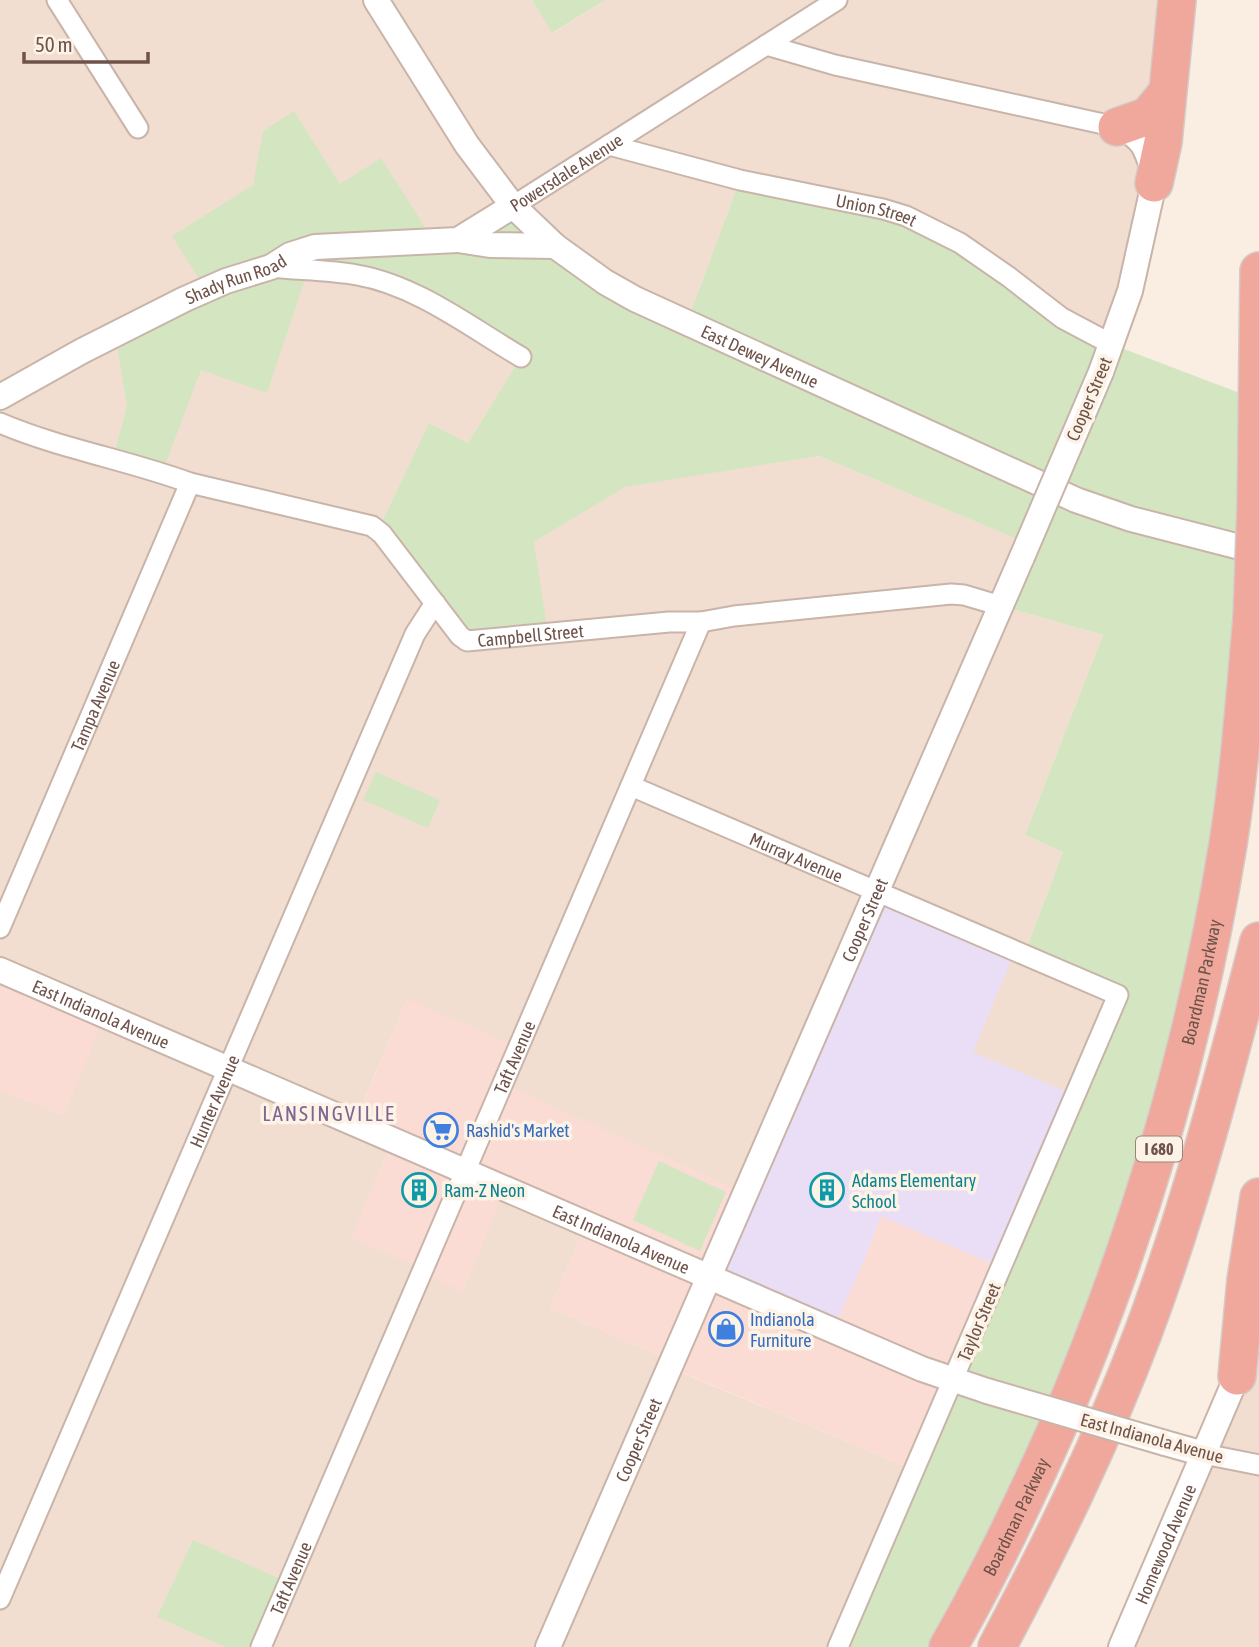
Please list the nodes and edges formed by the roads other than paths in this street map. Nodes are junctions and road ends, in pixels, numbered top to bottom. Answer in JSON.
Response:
{"nodes":[{"id":1,"x":57,"y":0,"type":"edge"},
{"id":2,"x":376,"y":0,"type":"edge"},
{"id":3,"x":837,"y":0,"type":"edge"},
{"id":4,"x":1177,"y":0,"type":"edge"},
{"id":5,"x":766,"y":45,"type":"junction"},
{"id":6,"x":1167,"y":93,"type":"junction"},
{"id":7,"x":1117,"y":127,"type":"junction"},
{"id":8,"x":138,"y":128,"type":"dead end"},
{"id":9,"x":608,"y":145,"type":"junction"},
{"id":10,"x":1154,"y":183,"type":"junction"},
{"id":11,"x":513,"y":206,"type":"junction"},
{"id":12,"x":458,"y":240,"type":"junction"},
{"id":13,"x":555,"y":246,"type":"junction"},
{"id":14,"x":271,"y":267,"type":"junction"},
{"id":15,"x":1259,"y":271,"type":"edge"},
{"id":16,"x":1111,"y":344,"type":"junction"},
{"id":17,"x":522,"y":357,"type":"dead end"},
{"id":18,"x":0,"y":397,"type":"edge"},
{"id":19,"x":0,"y":423,"type":"edge"},
{"id":20,"x":190,"y":483,"type":"junction"},
{"id":21,"x":1259,"y":552,"type":"edge"},
{"id":22,"x":435,"y":603,"type":"junction"},
{"id":23,"x":1001,"y":606,"type":"junction"},
{"id":24,"x":701,"y":621,"type":"junction"},
{"id":25,"x":631,"y":786,"type":"junction"},
{"id":26,"x":876,"y":892,"type":"junction"},
{"id":27,"x":0,"y":928,"type":"edge"},
{"id":28,"x":1259,"y":941,"type":"edge"},
{"id":29,"x":0,"y":970,"type":"edge"},
{"id":30,"x":1118,"y":995,"type":"joint"},
{"id":31,"x":228,"y":1069,"type":"junction"},
{"id":32,"x":465,"y":1172,"type":"junction"},
{"id":33,"x":1259,"y":1197,"type":"edge"},
{"id":34,"x":709,"y":1277,"type":"junction"},
{"id":35,"x":1259,"y":1325,"type":"edge"},
{"id":36,"x":1237,"y":1376,"type":"junction"},
{"id":37,"x":954,"y":1380,"type":"junction"},
{"id":38,"x":1204,"y":1454,"type":"junction"},
{"id":39,"x":1259,"y":1465,"type":"edge"},
{"id":40,"x":0,"y":1599,"type":"edge"},
{"id":41,"x":261,"y":1647,"type":"edge"},
{"id":42,"x":548,"y":1647,"type":"edge"},
{"id":43,"x":838,"y":1647,"type":"edge"},
{"id":44,"x":948,"y":1647,"type":"edge"},
{"id":45,"x":997,"y":1647,"type":"edge"},
{"id":46,"x":1121,"y":1647,"type":"edge"}],
"edges":[{"from":1,"to":8,"type":"street"},
{"from":2,"to":11,"type":"street","name":"East Dewey Avenue"},
{"from":3,"to":5,"type":"street","name":"Powersdale Avenue"},
{"from":4,"to":6,"type":"highway"},
{"from":5,"to":7,"type":"street"},
{"from":5,"to":9,"type":"street","name":"Powersdale Avenue"},
{"from":6,"to":7,"type":"highway"},
{"from":6,"to":10,"type":"highway"},
{"from":7,"to":10,"type":"street"},
{"from":9,"to":11,"type":"street","name":"Powersdale Avenue"},
{"from":9,"to":16,"type":"street","name":"Union Street"},
{"from":10,"to":16,"type":"street","name":"Cooper Street"},
{"from":11,"to":12,"type":"street","name":"Powersdale Avenue"},
{"from":11,"to":13,"type":"street","name":"East Dewey Avenue"},
{"from":12,"to":13,"type":"street"},
{"from":12,"to":14,"type":"street","name":"Powersdale Avenue"},
{"from":13,"to":21,"type":"street","name":"East Dewey Avenue"},
{"from":14,"to":17,"type":"street","name":"Shady Run Road"},
{"from":14,"to":18,"type":"street","name":"Shady Run Road"},
{"from":15,"to":44,"type":"highway","name":"Boardman Parkway","number":"I 680","bridge":true},
{"from":16,"to":23,"type":"street","name":"Cooper Street","bridge":true},
{"from":19,"to":20,"type":"street","name":"Campbell Street"},
{"from":20,"to":22,"type":"street","name":"Campbell Street"},
{"from":20,"to":27,"type":"street","name":"Tampa Avenue"},
{"from":22,"to":24,"type":"street","name":"Campbell Street"},
{"from":22,"to":31,"type":"street","name":"Hunter Avenue"},
{"from":23,"to":24,"type":"street","name":"Campbell Street"},
{"from":23,"to":26,"type":"street","name":"Cooper Street"},
{"from":24,"to":25,"type":"street","name":"Taft Avenue"},
{"from":25,"to":26,"type":"street","name":"Murray Avenue"},
{"from":25,"to":32,"type":"street","name":"Taft Avenue"},
{"from":26,"to":30,"type":"street","name":"Murray Avenue"},
{"from":26,"to":34,"type":"street","name":"Cooper Street"},
{"from":28,"to":45,"type":"highway","number":"I 680"},
{"from":29,"to":31,"type":"street","name":"East Indianola Avenue"},
{"from":30,"to":37,"type":"street","name":"Taylor Street"},
{"from":31,"to":32,"type":"street","name":"East Indianola Avenue"},
{"from":31,"to":40,"type":"street","name":"Hunter Avenue"},
{"from":32,"to":34,"type":"street","name":"East Indianola Avenue"},
{"from":32,"to":41,"type":"street","name":"Taft Avenue"},
{"from":33,"to":36,"type":"highway"},
{"from":34,"to":37,"type":"street","name":"East Indianola Avenue"},
{"from":34,"to":42,"type":"street","name":"Cooper Street"},
{"from":35,"to":36,"type":"street","name":"Homewood Avenue"},
{"from":36,"to":38,"type":"street","name":"Homewood Avenue"},
{"from":37,"to":38,"type":"street","name":"East Indianola Avenue","bridge":true},
{"from":37,"to":43,"type":"street","name":"Taylor Street"},
{"from":38,"to":39,"type":"street","name":"East Indianola Avenue"},
{"from":38,"to":46,"type":"street","name":"Homewood Avenue"}]}
